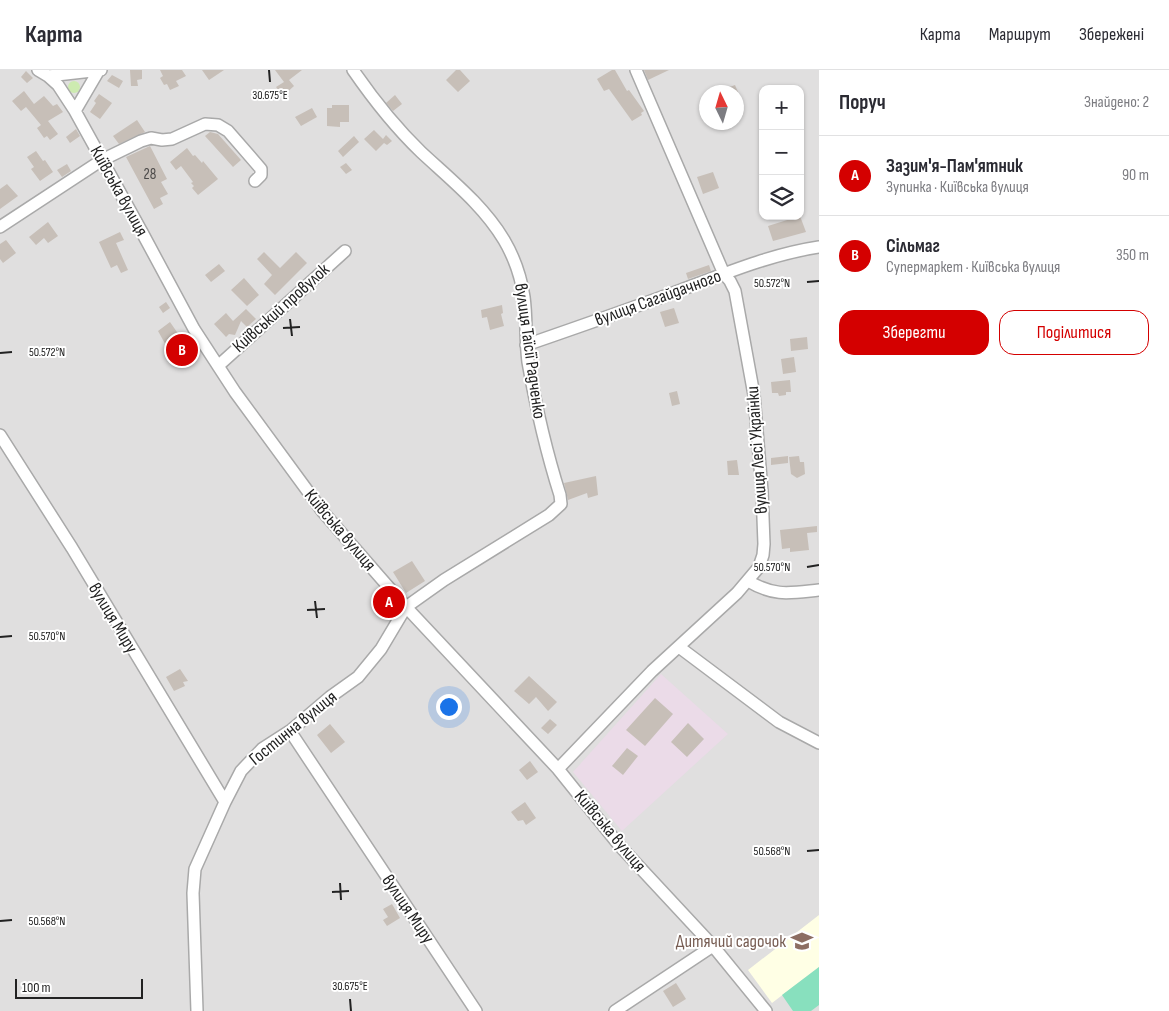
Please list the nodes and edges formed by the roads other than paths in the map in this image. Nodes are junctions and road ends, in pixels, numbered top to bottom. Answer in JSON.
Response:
{"nodes":[{"id":1,"x":100,"y":70,"type":"edge"},
{"id":2,"x":353,"y":70,"type":"edge"},
{"id":3,"x":636,"y":70,"type":"edge"},
{"id":4,"x":43,"y":73,"type":"edge"},
{"id":5,"x":75,"y":112,"type":"junction"},
{"id":6,"x":102,"y":160,"type":"junction"},
{"id":7,"x":255,"y":181,"type":"dead end"},
{"id":8,"x":0,"y":227,"type":"edge"},
{"id":9,"x":819,"y":247,"type":"edge"},
{"id":10,"x":345,"y":251,"type":"dead end"},
{"id":11,"x":724,"y":274,"type":"junction"},
{"id":12,"x":526,"y":345,"type":"junction"},
{"id":13,"x":218,"y":366,"type":"junction"},
{"id":14,"x":0,"y":435,"type":"edge"},
{"id":15,"x":748,"y":581,"type":"junction"},
{"id":16,"x":819,"y":590,"type":"edge"},
{"id":17,"x":406,"y":606,"type":"junction"},
{"id":18,"x":679,"y":647,"type":"junction"},
{"id":19,"x":290,"y":731,"type":"junction"},
{"id":20,"x":819,"y":743,"type":"edge"},
{"id":21,"x":558,"y":769,"type":"junction"},
{"id":22,"x":225,"y":802,"type":"junction"},
{"id":23,"x":713,"y":946,"type":"junction"},
{"id":24,"x":197,"y":1011,"type":"edge"},
{"id":25,"x":476,"y":1011,"type":"edge"},
{"id":26,"x":615,"y":1011,"type":"edge"},
{"id":27,"x":766,"y":1011,"type":"edge"}],
"edges":[{"from":1,"to":4,"type":"street"},
{"from":1,"to":5,"type":"street"},
{"from":2,"to":12,"type":"street","name":"вулиця Таїсії Радченко"},
{"from":3,"to":11,"type":"street","name":"вулиця Лесі Українки"},
{"from":4,"to":5,"type":"street","name":"Київська вулиця"},
{"from":5,"to":6,"type":"street","name":"Київська вулиця"},
{"from":6,"to":7,"type":"street"},
{"from":6,"to":8,"type":"street"},
{"from":6,"to":13,"type":"street","name":"Київська вулиця"},
{"from":9,"to":11,"type":"street","name":"вулиця Сагайдачного"},
{"from":10,"to":13,"type":"street","name":"Київський провулок"},
{"from":11,"to":12,"type":"street","name":"вулиця Сагайдачного"},
{"from":11,"to":15,"type":"street","name":"вулиця Лесі Українки"},
{"from":12,"to":17,"type":"street","name":"вулиця Таїсії Радченко"},
{"from":13,"to":17,"type":"street","name":"Київська вулиця"},
{"from":14,"to":22,"type":"street","name":"вулиця Миру"},
{"from":15,"to":16,"type":"street"},
{"from":15,"to":18,"type":"street","name":"вулиця Лесі Українки"},
{"from":17,"to":19,"type":"street","name":"Гостинна вулиця"},
{"from":17,"to":21,"type":"street","name":"Київська вулиця"},
{"from":18,"to":20,"type":"street"},
{"from":18,"to":21,"type":"street","name":"вулиця Лесі Українки"},
{"from":19,"to":22,"type":"street","name":"Гостинна вулиця"},
{"from":19,"to":25,"type":"street","name":"вулиця Миру"},
{"from":21,"to":23,"type":"street","name":"Київська вулиця"},
{"from":22,"to":24,"type":"street","name":"Гостинна вулиця"},
{"from":23,"to":26,"type":"street"},
{"from":23,"to":27,"type":"street","name":"Київська вулиця"}]}
